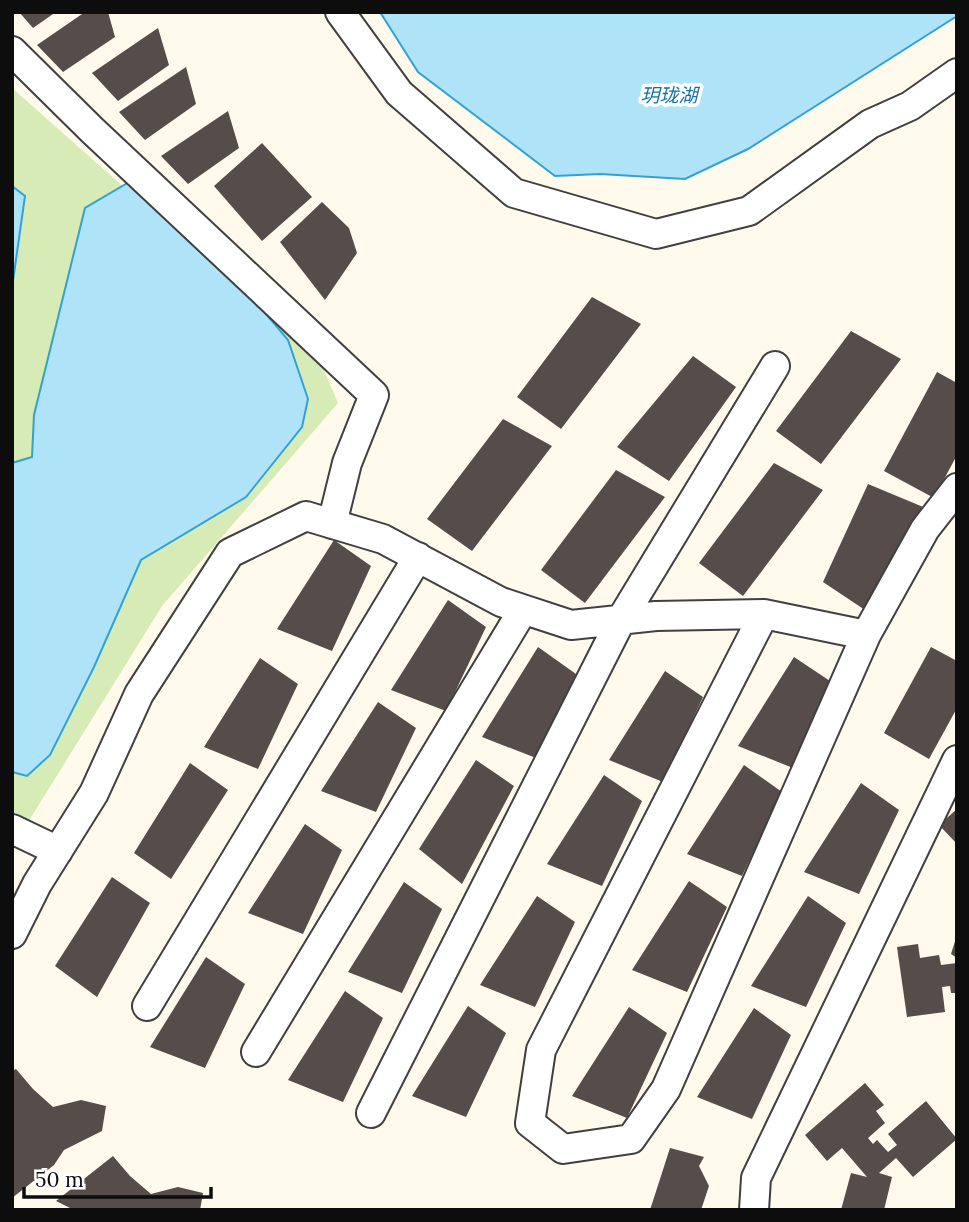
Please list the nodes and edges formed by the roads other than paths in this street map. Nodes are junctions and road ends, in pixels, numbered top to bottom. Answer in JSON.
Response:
{"nodes":[{"id":1,"x":340,"y":12,"type":"edge"},
{"id":2,"x":12,"y":51,"type":"edge"},
{"id":3,"x":957,"y":73,"type":"edge"},
{"id":4,"x":775,"y":366,"type":"dead end"},
{"id":5,"x":957,"y":488,"type":"edge"},
{"id":6,"x":332,"y":524,"type":"junction"},
{"id":7,"x":418,"y":557,"type":"junction"},
{"id":8,"x":523,"y":610,"type":"junction"},
{"id":9,"x":764,"y":614,"type":"junction"},
{"id":10,"x":622,"y":618,"type":"junction"},
{"id":11,"x":866,"y":635,"type":"junction"},
{"id":12,"x":957,"y":760,"type":"edge"},
{"id":13,"x":12,"y":829,"type":"edge"},
{"id":14,"x":58,"y":851,"type":"junction"},
{"id":15,"x":12,"y":934,"type":"edge"},
{"id":16,"x":146,"y":1006,"type":"dead end"},
{"id":17,"x":256,"y":1052,"type":"dead end"},
{"id":18,"x":371,"y":1113,"type":"dead end"},
{"id":19,"x":754,"y":1210,"type":"edge"}],
"edges":[{"from":1,"to":3,"type":"street"},
{"from":2,"to":6,"type":"street"},
{"from":4,"to":10,"type":"street"},
{"from":5,"to":11,"type":"street"},
{"from":6,"to":7,"type":"street"},
{"from":6,"to":14,"type":"street"},
{"from":7,"to":8,"type":"street"},
{"from":7,"to":16,"type":"street"},
{"from":8,"to":10,"type":"street"},
{"from":8,"to":17,"type":"street"},
{"from":9,"to":10,"type":"street"},
{"from":9,"to":11,"type":"street"},
{"from":9,"to":11,"type":"street"},
{"from":10,"to":18,"type":"street"},
{"from":12,"to":19,"type":"street"},
{"from":13,"to":14,"type":"street"},
{"from":14,"to":15,"type":"street"}]}
